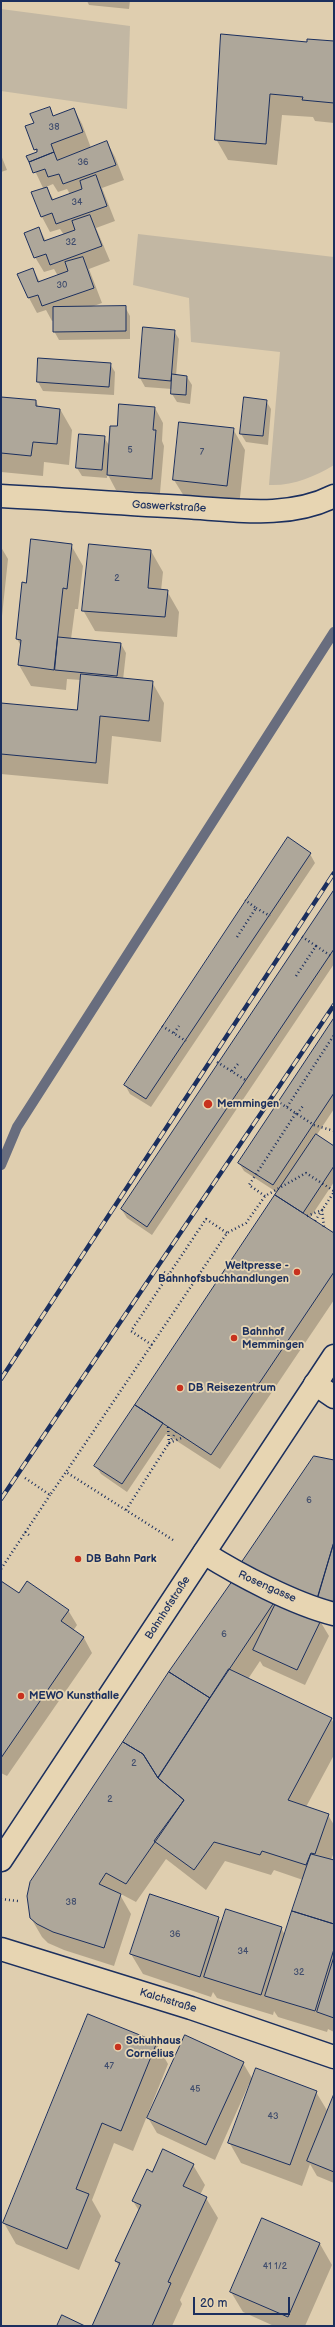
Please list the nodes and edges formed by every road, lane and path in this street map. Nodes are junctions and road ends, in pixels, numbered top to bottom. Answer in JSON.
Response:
{"nodes":[{"id":1,"x":1,"y":496,"type":"edge"},
{"id":2,"x":334,"y":496,"type":"edge"},
{"id":3,"x":245,"y":900,"type":"dead end"},
{"id":4,"x":256,"y":908,"type":"junction"},
{"id":5,"x":270,"y":916,"type":"dead end"},
{"id":6,"x":301,"y":936,"type":"dead end"},
{"id":7,"x":237,"y":937,"type":"dead end"},
{"id":8,"x":316,"y":946,"type":"junction"},
{"id":9,"x":331,"y":956,"type":"dead end"},
{"id":10,"x":296,"y":976,"type":"dead end"},
{"id":11,"x":162,"y":1026,"type":"dead end"},
{"id":12,"x":179,"y":1026,"type":"dead end"},
{"id":13,"x":174,"y":1033,"type":"junction"},
{"id":14,"x":334,"y":1036,"type":"edge"},
{"id":15,"x":186,"y":1041,"type":"dead end"},
{"id":16,"x":217,"y":1062,"type":"dead end"},
{"id":17,"x":238,"y":1064,"type":"dead end"},
{"id":18,"x":232,"y":1072,"type":"junction"},
{"id":19,"x":247,"y":1081,"type":"dead end"},
{"id":20,"x":278,"y":1101,"type":"dead end"},
{"id":21,"x":303,"y":1106,"type":"dead end"},
{"id":22,"x":287,"y":1107,"type":"junction"},
{"id":23,"x":297,"y":1113,"type":"junction"},
{"id":24,"x":334,"y":1131,"type":"edge"},
{"id":25,"x":334,"y":1192,"type":"edge"},
{"id":26,"x":265,"y":1196,"type":"junction"},
{"id":27,"x":322,"y":1210,"type":"junction"},
{"id":28,"x":307,"y":1216,"type":"dead end"},
{"id":29,"x":315,"y":1221,"type":"dead end"},
{"id":30,"x":324,"y":1227,"type":"dead end"},
{"id":31,"x":227,"y":1233,"type":"junction"},
{"id":32,"x":164,"y":1272,"type":"dead end"},
{"id":33,"x":169,"y":1275,"type":"junction"},
{"id":34,"x":152,"y":1345,"type":"junction"},
{"id":35,"x":334,"y":1356,"type":"edge"},
{"id":36,"x":315,"y":1384,"type":"junction"},
{"id":37,"x":334,"y":1397,"type":"edge"},
{"id":38,"x":168,"y":1427,"type":"dead end"},
{"id":39,"x":176,"y":1432,"type":"dead end"},
{"id":40,"x":184,"y":1437,"type":"dead end"},
{"id":41,"x":169,"y":1443,"type":"junction"},
{"id":42,"x":66,"y":1472,"type":"junction"},
{"id":43,"x":25,"y":1478,"type":"dead end"},
{"id":44,"x":50,"y":1495,"type":"junction"},
{"id":45,"x":126,"y":1510,"type":"junction"},
{"id":46,"x":26,"y":1532,"type":"junction"},
{"id":47,"x":29,"y":1535,"type":"dead end"},
{"id":48,"x":173,"y":1540,"type":"dead end"},
{"id":49,"x":204,"y":1553,"type":"junction"},
{"id":50,"x":1,"y":1569,"type":"edge"},
{"id":51,"x":334,"y":1614,"type":"edge"},
{"id":52,"x":1,"y":1860,"type":"edge"},
{"id":53,"x":1,"y":1899,"type":"edge"},
{"id":54,"x":18,"y":1901,"type":"dead end"},
{"id":55,"x":1,"y":1949,"type":"edge"},
{"id":56,"x":334,"y":2057,"type":"edge"}],
"edges":[{"from":1,"to":2,"type":"street","name":"Gaswerkstraße"},
{"from":3,"to":4,"type":"path"},
{"from":4,"to":5,"type":"path"},
{"from":4,"to":7,"type":"path"},
{"from":6,"to":8,"type":"path"},
{"from":8,"to":9,"type":"path"},
{"from":8,"to":10,"type":"path"},
{"from":11,"to":13,"type":"path"},
{"from":12,"to":13,"type":"path"},
{"from":13,"to":15,"type":"path"},
{"from":14,"to":22,"type":"path"},
{"from":16,"to":18,"type":"path"},
{"from":17,"to":18,"type":"path"},
{"from":18,"to":19,"type":"path"},
{"from":20,"to":22,"type":"path"},
{"from":21,"to":23,"type":"path"},
{"from":22,"to":23,"type":"path"},
{"from":23,"to":24,"type":"path"},
{"from":23,"to":26,"type":"path"},
{"from":25,"to":26,"type":"path"},
{"from":25,"to":27,"type":"path"},
{"from":26,"to":31,"type":"path"},
{"from":27,"to":28,"type":"path"},
{"from":27,"to":29,"type":"path"},
{"from":27,"to":30,"type":"path"},
{"from":31,"to":33,"type":"path"},
{"from":31,"to":34,"type":"path"},
{"from":32,"to":33,"type":"path"},
{"from":33,"to":34,"type":"path"},
{"from":34,"to":42,"type":"path"},
{"from":35,"to":36,"type":"street","name":"Bahnhofstraße"},
{"from":36,"to":37,"type":"street"},
{"from":36,"to":49,"type":"street","name":"Bahnhofstraße"},
{"from":38,"to":41,"type":"path"},
{"from":39,"to":41,"type":"path"},
{"from":40,"to":41,"type":"path"},
{"from":41,"to":45,"type":"path"},
{"from":42,"to":44,"type":"path"},
{"from":42,"to":45,"type":"path"},
{"from":43,"to":44,"type":"path"},
{"from":44,"to":46,"type":"path"},
{"from":45,"to":48,"type":"path"},
{"from":46,"to":47,"type":"path"},
{"from":46,"to":50,"type":"path"},
{"from":49,"to":51,"type":"street","name":"Rosengasse"},
{"from":49,"to":52,"type":"street","name":"Bahnhofstraße"},
{"from":53,"to":54,"type":"path"},
{"from":55,"to":56,"type":"street","name":"Kalchstraße"}]}
